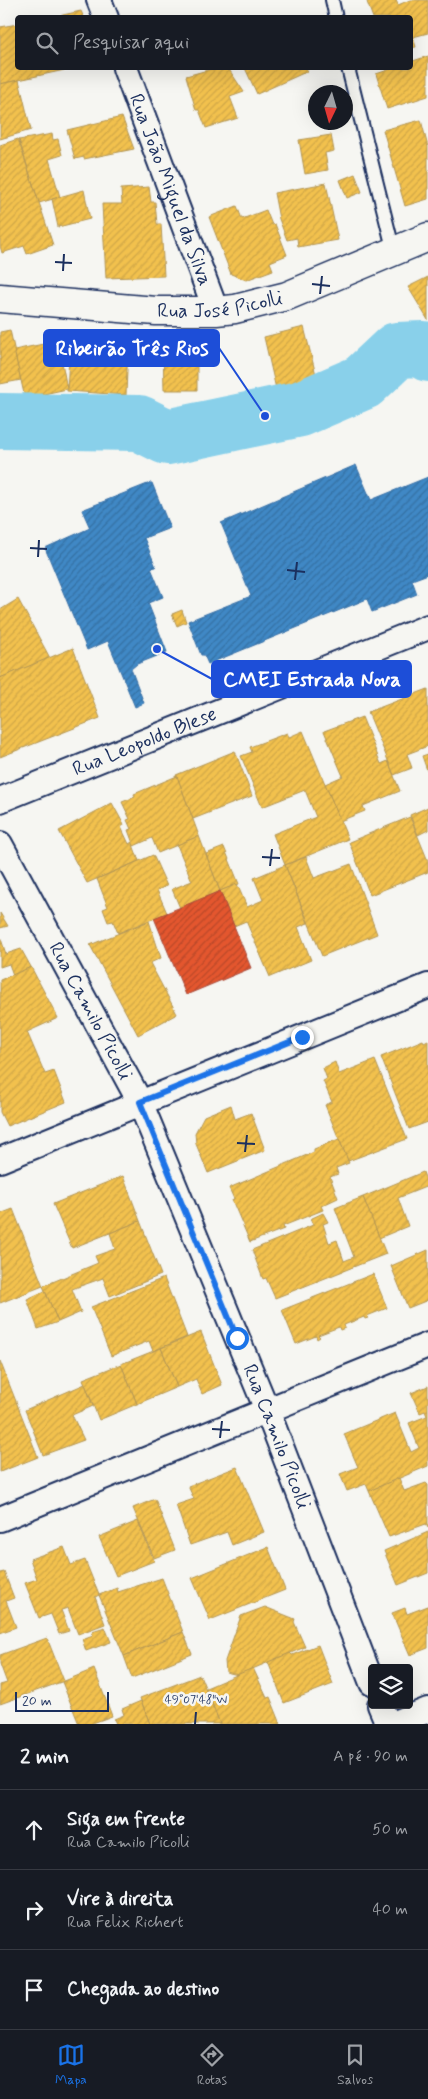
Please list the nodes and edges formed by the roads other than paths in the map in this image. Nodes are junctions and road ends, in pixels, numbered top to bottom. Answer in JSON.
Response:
{"nodes":[{"id":1,"x":99,"y":0,"type":"edge"},
{"id":2,"x":332,"y":0,"type":"edge"},
{"id":3,"x":105,"y":15,"type":"edge"},
{"id":4,"x":335,"y":15,"type":"edge"},
{"id":5,"x":126,"y":70,"type":"edge"},
{"id":6,"x":348,"y":70,"type":"edge"},
{"id":7,"x":428,"y":236,"type":"edge"},
{"id":8,"x":394,"y":252,"type":"junction"},
{"id":9,"x":0,"y":298,"type":"edge"},
{"id":10,"x":216,"y":311,"type":"junction"},
{"id":11,"x":428,"y":627,"type":"edge"},
{"id":12,"x":0,"y":800,"type":"edge"},
{"id":13,"x":0,"y":844,"type":"edge"},
{"id":14,"x":428,"y":986,"type":"edge"},
{"id":15,"x":140,"y":1102,"type":"junction"},
{"id":16,"x":0,"y":1160,"type":"edge"},
{"id":17,"x":428,"y":1345,"type":"edge"},
{"id":18,"x":266,"y":1410,"type":"junction"},
{"id":19,"x":0,"y":1519,"type":"edge"},
{"id":20,"x":368,"y":1673,"type":"edge"},
{"id":21,"x":382,"y":1709,"type":"edge"},
{"id":22,"x":428,"y":1710,"type":"edge"},
{"id":23,"x":388,"y":1724,"type":"edge"},
{"id":24,"x":393,"y":1724,"type":"edge"}],
"edges":[{"from":1,"to":3,"type":"street"},
{"from":2,"to":4,"type":"lane"},
{"from":5,"to":10,"type":"street","name":"Rua João Miguel da Silva"},
{"from":6,"to":8,"type":"lane"},
{"from":7,"to":8,"type":"street","name":"Rua José Picolli"},
{"from":8,"to":10,"type":"street","name":"Rua José Picolli"},
{"from":9,"to":10,"type":"street","name":"Rua José Picolli"},
{"from":11,"to":12,"type":"street","name":"Rua Leopoldo Blese"},
{"from":13,"to":15,"type":"street","name":"Rua Camilo Picolli"},
{"from":14,"to":15,"type":"street"},
{"from":15,"to":16,"type":"street"},
{"from":15,"to":18,"type":"street","name":"Rua Camilo Picolli"},
{"from":17,"to":18,"type":"street"},
{"from":18,"to":19,"type":"street"},
{"from":18,"to":20,"type":"street","name":"Rua Camilo Picolli"},
{"from":21,"to":23,"type":"street"},
{"from":22,"to":24,"type":"street"}]}
